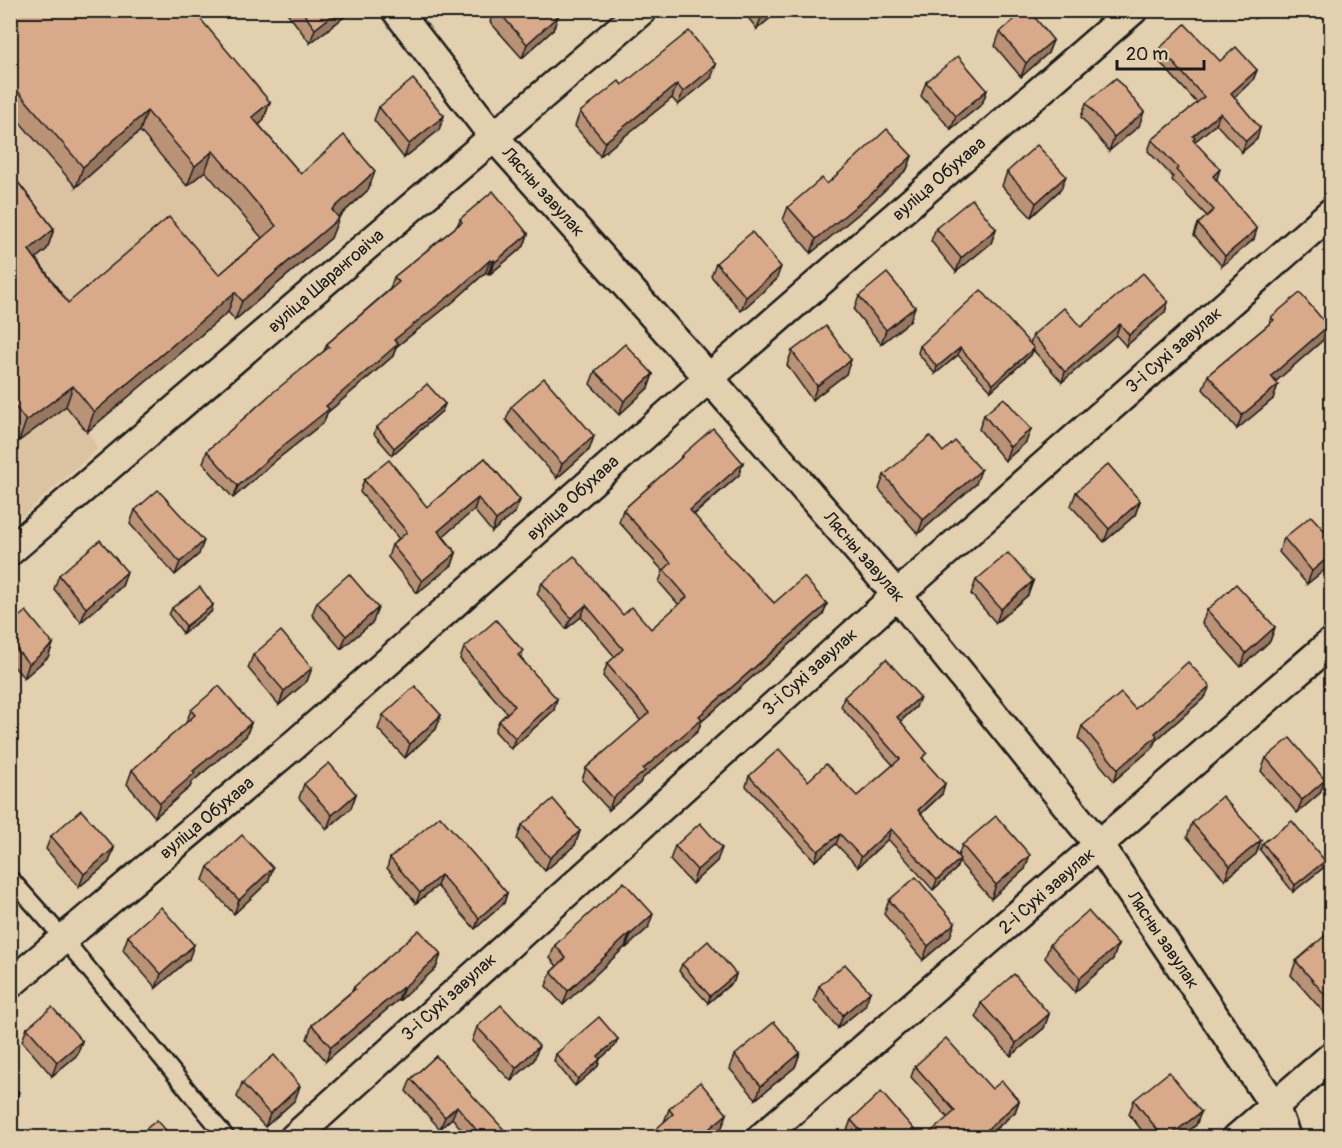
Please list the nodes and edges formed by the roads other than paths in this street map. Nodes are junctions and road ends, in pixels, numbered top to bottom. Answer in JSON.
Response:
{"nodes":[{"id":1,"x":396,"y":10,"type":"edge"},
{"id":2,"x":642,"y":10,"type":"edge"},
{"id":3,"x":1134,"y":10,"type":"edge"},
{"id":4,"x":494,"y":137,"type":"junction"},
{"id":5,"x":1332,"y":212,"type":"edge"},
{"id":6,"x":709,"y":378,"type":"junction"},
{"id":7,"x":10,"y":550,"type":"edge"},
{"id":8,"x":897,"y":595,"type":"junction"},
{"id":9,"x":1332,"y":642,"type":"edge"},
{"id":10,"x":1099,"y":845,"type":"junction"},
{"id":11,"x":10,"y":878,"type":"edge"},
{"id":12,"x":64,"y":939,"type":"junction"},
{"id":13,"x":10,"y":984,"type":"edge"},
{"id":14,"x":1332,"y":1056,"type":"edge"},
{"id":15,"x":1274,"y":1105,"type":"junction"},
{"id":16,"x":227,"y":1137,"type":"edge"},
{"id":17,"x":294,"y":1137,"type":"edge"},
{"id":18,"x":760,"y":1137,"type":"edge"},
{"id":19,"x":1237,"y":1137,"type":"edge"},
{"id":20,"x":1286,"y":1137,"type":"edge"}],
"edges":[{"from":1,"to":4,"type":"street","name":"Лясны завулак"},
{"from":2,"to":4,"type":"street","name":"вуліца Шаранговіча"},
{"from":3,"to":6,"type":"street","name":"вуліца Обухава"},
{"from":4,"to":6,"type":"street","name":"Лясны завулак"},
{"from":4,"to":7,"type":"street","name":"вуліца Шаранговіча"},
{"from":5,"to":8,"type":"street","name":"3-і Сухі завулак"},
{"from":6,"to":8,"type":"street","name":"Лясны завулак"},
{"from":6,"to":12,"type":"street","name":"вуліца Обухава"},
{"from":8,"to":10,"type":"street","name":"Лясны завулак"},
{"from":8,"to":17,"type":"street","name":"3-і Сухі завулак"},
{"from":9,"to":10,"type":"street","name":"2-і Сухі завулак"},
{"from":10,"to":15,"type":"street","name":"Лясны завулак"},
{"from":10,"to":18,"type":"street","name":"2-і Сухі завулак"},
{"from":11,"to":12,"type":"lane"},
{"from":12,"to":13,"type":"street","name":"вуліца Обухава"},
{"from":12,"to":16,"type":"lane"},
{"from":14,"to":15,"type":"street"},
{"from":15,"to":19,"type":"street"},
{"from":15,"to":20,"type":"street","name":"Лясны завулак"}]}
